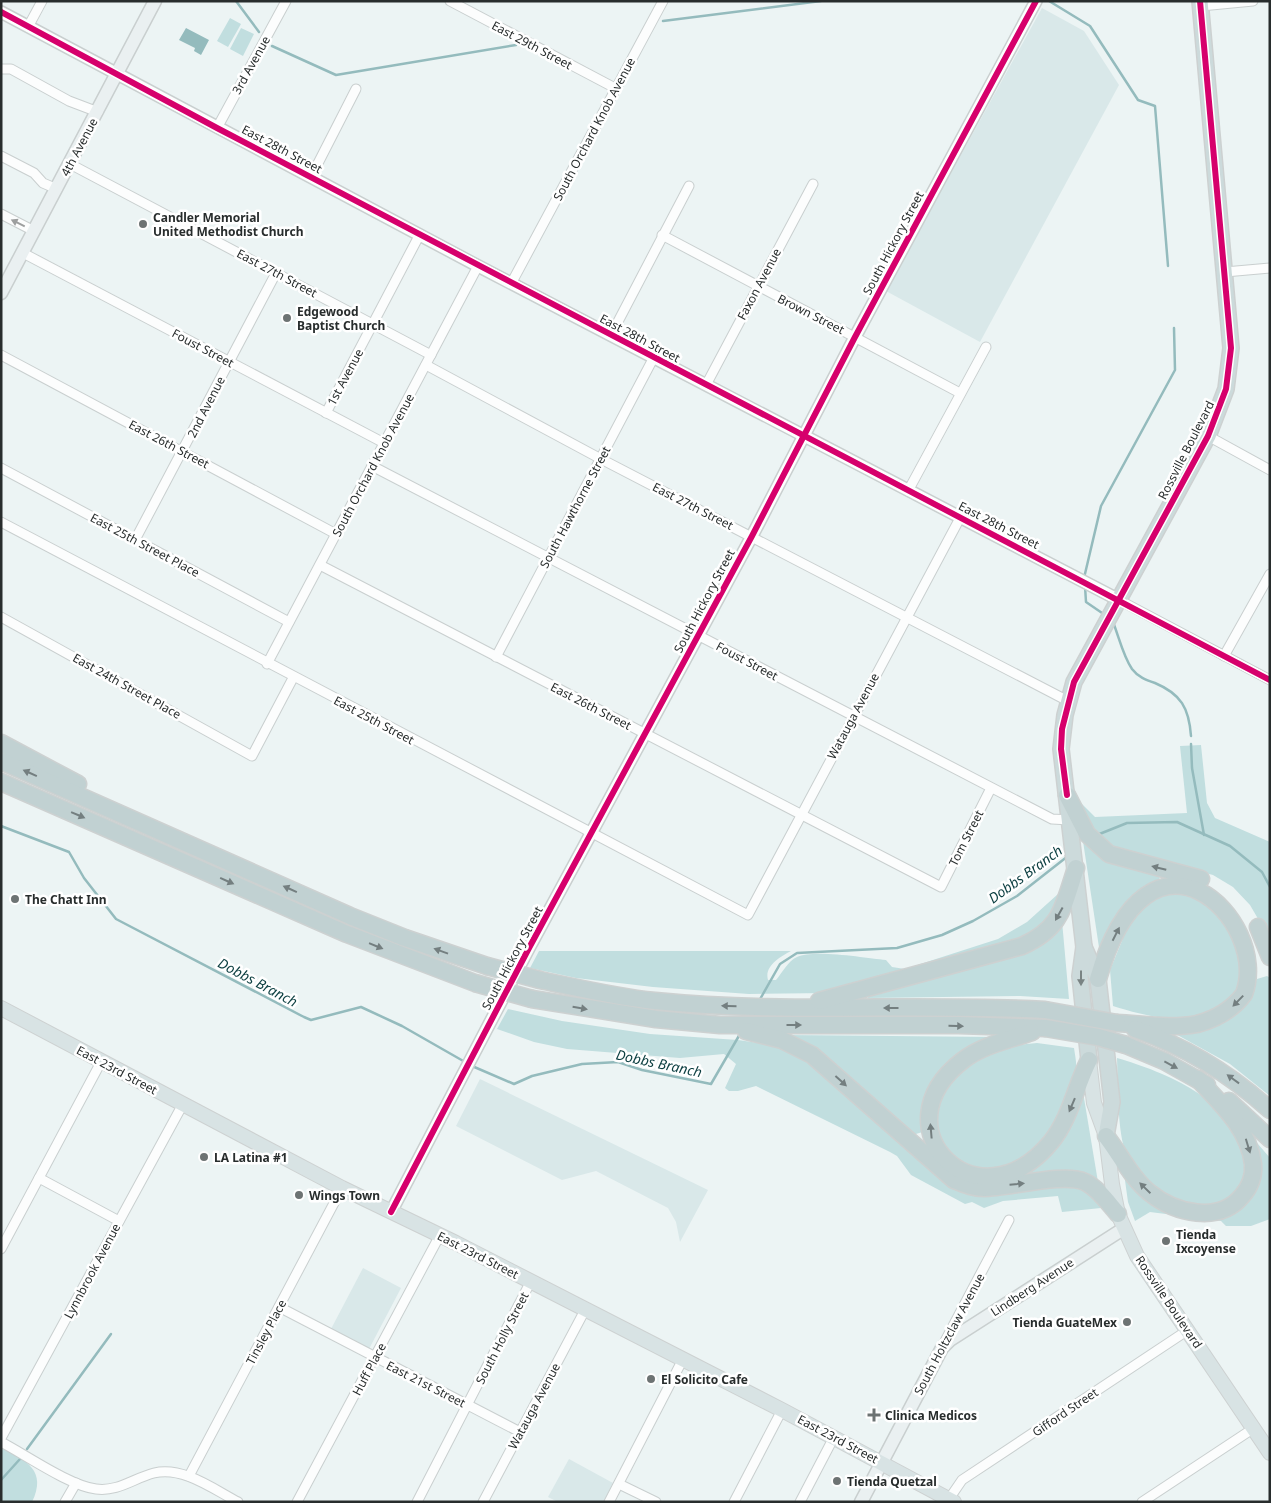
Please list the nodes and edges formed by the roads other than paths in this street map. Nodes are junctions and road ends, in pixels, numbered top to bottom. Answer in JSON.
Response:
{"nodes":[{"id":1,"x":42,"y":1,"type":"edge"},
{"id":2,"x":155,"y":1,"type":"edge"},
{"id":3,"x":286,"y":1,"type":"edge"},
{"id":4,"x":450,"y":1,"type":"edge"},
{"id":5,"x":663,"y":1,"type":"edge"},
{"id":6,"x":1036,"y":1,"type":"edge"},
{"id":7,"x":1253,"y":1,"type":"edge"},
{"id":8,"x":1201,"y":4,"type":"edge"},
{"id":9,"x":1,"y":12,"type":"edge"},
{"id":10,"x":28,"y":27,"type":"junction"},
{"id":11,"x":1,"y":69,"type":"edge"},
{"id":12,"x":117,"y":74,"type":"junction"},
{"id":13,"x":615,"y":88,"type":"junction"},
{"id":14,"x":356,"y":89,"type":"dead end"},
{"id":15,"x":98,"y":112,"type":"junction"},
{"id":16,"x":216,"y":128,"type":"junction"},
{"id":17,"x":1,"y":156,"type":"edge"},
{"id":18,"x":70,"y":164,"type":"junction"},
{"id":19,"x":311,"y":178,"type":"junction"},
{"id":20,"x":813,"y":184,"type":"dead end"},
{"id":21,"x":689,"y":186,"type":"dead end"},
{"id":22,"x":56,"y":189,"type":"junction"},
{"id":23,"x":1,"y":214,"type":"edge"},
{"id":24,"x":34,"y":231,"type":"junction"},
{"id":25,"x":420,"y":234,"type":"junction"},
{"id":26,"x":662,"y":236,"type":"junction"},
{"id":27,"x":23,"y":253,"type":"junction"},
{"id":28,"x":478,"y":266,"type":"junction"},
{"id":29,"x":1270,"y":268,"type":"edge"},
{"id":30,"x":6,"y":271,"type":"edge"},
{"id":31,"x":1225,"y":272,"type":"junction"},
{"id":32,"x":276,"y":273,"type":"junction"},
{"id":33,"x":512,"y":282,"type":"junction"},
{"id":34,"x":758,"y":287,"type":"junction"},
{"id":35,"x":1,"y":293,"type":"edge"},
{"id":36,"x":373,"y":324,"type":"junction"},
{"id":37,"x":611,"y":335,"type":"junction"},
{"id":38,"x":855,"y":337,"type":"junction"},
{"id":39,"x":986,"y":347,"type":"dead end"},
{"id":40,"x":1,"y":355,"type":"edge"},
{"id":41,"x":431,"y":355,"type":"junction"},
{"id":42,"x":654,"y":357,"type":"junction"},
{"id":43,"x":229,"y":362,"type":"junction"},
{"id":44,"x":426,"y":365,"type":"junction"},
{"id":45,"x":706,"y":385,"type":"junction"},
{"id":46,"x":960,"y":394,"type":"junction"},
{"id":47,"x":326,"y":413,"type":"junction"},
{"id":48,"x":804,"y":436,"type":"junction"},
{"id":49,"x":1208,"y":436,"type":"junction"},
{"id":50,"x":384,"y":443,"type":"junction"},
{"id":51,"x":183,"y":451,"type":"junction"},
{"id":52,"x":601,"y":459,"type":"junction"},
{"id":53,"x":372,"y":466,"type":"junction"},
{"id":54,"x":1,"y":468,"type":"edge"},
{"id":55,"x":1270,"y":470,"type":"edge"},
{"id":56,"x":908,"y":491,"type":"junction"},
{"id":57,"x":960,"y":518,"type":"junction"},
{"id":58,"x":1,"y":522,"type":"edge"},
{"id":59,"x":336,"y":534,"type":"junction"},
{"id":60,"x":752,"y":536,"type":"junction"},
{"id":61,"x":135,"y":540,"type":"junction"},
{"id":62,"x":548,"y":558,"type":"junction"},
{"id":63,"x":320,"y":565,"type":"junction"},
{"id":64,"x":1270,"y":574,"type":"edge"},
{"id":65,"x":1119,"y":600,"type":"junction"},
{"id":66,"x":1,"y":617,"type":"edge"},
{"id":67,"x":907,"y":618,"type":"junction"},
{"id":68,"x":290,"y":622,"type":"junction"},
{"id":69,"x":698,"y":635,"type":"junction"},
{"id":70,"x":1224,"y":656,"type":"junction"},
{"id":71,"x":496,"y":657,"type":"junction"},
{"id":72,"x":267,"y":664,"type":"junction"},
{"id":73,"x":293,"y":678,"type":"junction"},
{"id":74,"x":1270,"y":680,"type":"edge"},
{"id":75,"x":1068,"y":701,"type":"junction"},
{"id":76,"x":852,"y":717,"type":"junction"},
{"id":77,"x":645,"y":734,"type":"junction"},
{"id":78,"x":1,"y":743,"type":"edge"},
{"id":79,"x":1,"y":761,"type":"edge"},
{"id":80,"x":1,"y":782,"type":"edge"},
{"id":81,"x":991,"y":788,"type":"junction"},
{"id":82,"x":1,"y":790,"type":"edge"},
{"id":83,"x":1067,"y":795,"type":"junction"},
{"id":84,"x":51,"y":804,"type":"junction"},
{"id":85,"x":800,"y":816,"type":"junction"},
{"id":86,"x":1070,"y":820,"type":"junction"},
{"id":87,"x":140,"y":822,"type":"junction"},
{"id":88,"x":591,"y":834,"type":"junction"},
{"id":89,"x":1074,"y":857,"type":"junction"},
{"id":90,"x":1215,"y":883,"type":"dead end"},
{"id":91,"x":941,"y":887,"type":"joint"},
{"id":92,"x":1250,"y":912,"type":"dead end"},
{"id":93,"x":748,"y":915,"type":"joint"},
{"id":94,"x":1084,"y":947,"type":"junction"},
{"id":95,"x":1270,"y":957,"type":"edge"},
{"id":96,"x":1098,"y":979,"type":"junction"},
{"id":97,"x":792,"y":1007,"type":"junction"},
{"id":98,"x":1,"y":1008,"type":"edge"},
{"id":99,"x":1117,"y":1023,"type":"junction"},
{"id":100,"x":720,"y":1025,"type":"junction"},
{"id":101,"x":1045,"y":1028,"type":"junction"},
{"id":102,"x":1089,"y":1060,"type":"junction"},
{"id":103,"x":101,"y":1062,"type":"junction"},
{"id":104,"x":1198,"y":1080,"type":"junction"},
{"id":105,"x":183,"y":1104,"type":"junction"},
{"id":106,"x":1270,"y":1110,"type":"edge"},
{"id":107,"x":1106,"y":1136,"type":"junction"},
{"id":108,"x":1270,"y":1139,"type":"edge"},
{"id":109,"x":38,"y":1178,"type":"junction"},
{"id":110,"x":342,"y":1188,"type":"junction"},
{"id":111,"x":391,"y":1212,"type":"junction"},
{"id":112,"x":1009,"y":1220,"type":"dead end"},
{"id":113,"x":119,"y":1221,"type":"junction"},
{"id":114,"x":1121,"y":1221,"type":"junction"},
{"id":115,"x":440,"y":1235,"type":"junction"},
{"id":116,"x":1,"y":1250,"type":"edge"},
{"id":117,"x":531,"y":1281,"type":"junction"},
{"id":118,"x":279,"y":1307,"type":"junction"},
{"id":119,"x":585,"y":1310,"type":"junction"},
{"id":120,"x":1188,"y":1330,"type":"junction"},
{"id":121,"x":942,"y":1348,"type":"junction"},
{"id":122,"x":374,"y":1358,"type":"junction"},
{"id":123,"x":683,"y":1359,"type":"junction"},
{"id":124,"x":468,"y":1406,"type":"junction"},
{"id":125,"x":782,"y":1410,"type":"junction"},
{"id":126,"x":1254,"y":1428,"type":"junction"},
{"id":127,"x":520,"y":1432,"type":"junction"},
{"id":128,"x":834,"y":1437,"type":"junction"},
{"id":129,"x":1,"y":1440,"type":"edge"},
{"id":130,"x":1270,"y":1453,"type":"edge"},
{"id":131,"x":882,"y":1462,"type":"junction"},
{"id":132,"x":189,"y":1476,"type":"junction"},
{"id":133,"x":76,"y":1483,"type":"junction"},
{"id":134,"x":619,"y":1484,"type":"junction"},
{"id":135,"x":951,"y":1500,"type":"edge"},
{"id":136,"x":65,"y":1502,"type":"edge"},
{"id":137,"x":238,"y":1502,"type":"edge"},
{"id":138,"x":297,"y":1502,"type":"edge"},
{"id":139,"x":418,"y":1502,"type":"edge"},
{"id":140,"x":483,"y":1502,"type":"edge"},
{"id":141,"x":609,"y":1502,"type":"edge"},
{"id":142,"x":656,"y":1502,"type":"edge"},
{"id":143,"x":734,"y":1502,"type":"edge"},
{"id":144,"x":800,"y":1502,"type":"edge"},
{"id":145,"x":861,"y":1502,"type":"edge"},
{"id":146,"x":1142,"y":1502,"type":"edge"}],
"edges":[{"from":1,"to":10,"type":"street"},
{"from":2,"to":12,"type":"main road","name":"4th Avenue"},
{"from":3,"to":16,"type":"street","name":"3rd Avenue"},
{"from":4,"to":13,"type":"street","name":"East 29th Street"},
{"from":5,"to":13,"type":"street","name":"South Orchard Knob Avenue"},
{"from":6,"to":38,"type":"street","name":"South Hickory Street"},
{"from":7,"to":8,"type":"street"},
{"from":8,"to":31,"type":"highway","name":"Rossville Boulevard"},
{"from":9,"to":10,"type":"street","name":"East 28th Street"},
{"from":10,"to":12,"type":"street","name":"East 28th Street"},
{"from":11,"to":15,"type":"street"},
{"from":12,"to":15,"type":"main road","name":"4th Avenue"},
{"from":12,"to":16,"type":"street","name":"East 28th Street"},
{"from":13,"to":33,"type":"street","name":"South Orchard Knob Avenue"},
{"from":14,"to":19,"type":"street"},
{"from":15,"to":18,"type":"main road","name":"4th Avenue"},
{"from":16,"to":19,"type":"street","name":"East 28th Street"},
{"from":17,"to":22,"type":"street"},
{"from":18,"to":22,"type":"main road","name":"4th Avenue"},
{"from":18,"to":32,"type":"street","name":"East 27th Street"},
{"from":19,"to":25,"type":"street","name":"East 28th Street"},
{"from":20,"to":34,"type":"street","name":"Faxon Avenue"},
{"from":21,"to":26,"type":"street"},
{"from":22,"to":24,"type":"main road","name":"4th Avenue"},
{"from":24,"to":23,"type":"street","one_way":true},
{"from":24,"to":27,"type":"main road","name":"4th Avenue"},
{"from":25,"to":28,"type":"street","name":"East 28th Street"},
{"from":25,"to":36,"type":"street","name":"1st Avenue"},
{"from":26,"to":34,"type":"street","name":"Brown Street"},
{"from":26,"to":37,"type":"street"},
{"from":27,"to":30,"type":"main road","name":"4th Avenue"},
{"from":27,"to":43,"type":"street","name":"Foust Street"},
{"from":28,"to":33,"type":"street","name":"East 28th Street"},
{"from":28,"to":41,"type":"street","name":"South Orchard Knob Avenue"},
{"from":29,"to":31,"type":"street"},
{"from":30,"to":35,"type":"main road","name":"4th Avenue"},
{"from":31,"to":49,"type":"highway","name":"Rossville Boulevard"},
{"from":32,"to":36,"type":"street","name":"East 27th Street"},
{"from":32,"to":43,"type":"street","name":"2nd Avenue"},
{"from":33,"to":37,"type":"street","name":"East 28th Street"},
{"from":34,"to":38,"type":"street","name":"Brown Street"},
{"from":34,"to":45,"type":"street","name":"Faxon Avenue"},
{"from":36,"to":41,"type":"street","name":"East 27th Street"},
{"from":36,"to":47,"type":"street","name":"1st Avenue"},
{"from":37,"to":42,"type":"street","name":"East 28th Street"},
{"from":38,"to":46,"type":"street","name":"Brown Street"},
{"from":38,"to":48,"type":"street","name":"South Hickory Street"},
{"from":39,"to":46,"type":"street"},
{"from":40,"to":51,"type":"street","name":"East 26th Street"},
{"from":41,"to":44,"type":"street","name":"South Orchard Knob Avenue"},
{"from":42,"to":45,"type":"street","name":"East 28th Street"},
{"from":42,"to":52,"type":"street","name":"South Hawthorne Street"},
{"from":43,"to":47,"type":"street","name":"Foust Street"},
{"from":43,"to":51,"type":"street","name":"2nd Avenue"},
{"from":44,"to":50,"type":"street","name":"South Orchard Knob Avenue"},
{"from":44,"to":52,"type":"street","name":"East 27th Street"},
{"from":45,"to":48,"type":"street","name":"East 28th Street"},
{"from":46,"to":56,"type":"street"},
{"from":47,"to":50,"type":"street","name":"Foust Street"},
{"from":48,"to":56,"type":"street","name":"East 28th Street"},
{"from":48,"to":60,"type":"street","name":"South Hickory Street"},
{"from":49,"to":55,"type":"street"},
{"from":49,"to":65,"type":"highway","name":"Rossville Boulevard"},
{"from":50,"to":53,"type":"street","name":"South Orchard Knob Avenue"},
{"from":51,"to":59,"type":"street","name":"East 26th Street"},
{"from":51,"to":61,"type":"street","name":"2nd Avenue"},
{"from":52,"to":60,"type":"street","name":"East 27th Street"},
{"from":52,"to":62,"type":"street","name":"South Hawthorne Street"},
{"from":53,"to":59,"type":"street","name":"South Orchard Knob Avenue"},
{"from":53,"to":62,"type":"street","name":"Foust Street"},
{"from":54,"to":61,"type":"street","name":"East 25th Street Place"},
{"from":56,"to":57,"type":"street","name":"East 28th Street"},
{"from":57,"to":65,"type":"street","name":"East 28th Street"},
{"from":57,"to":67,"type":"street","name":"Watauga Avenue"},
{"from":58,"to":72,"type":"street","name":"East 25th Street"},
{"from":59,"to":63,"type":"street","name":"South Orchard Knob Avenue"},
{"from":60,"to":67,"type":"street","name":"East 27th Street"},
{"from":60,"to":69,"type":"street","name":"South Hickory Street"},
{"from":61,"to":68,"type":"street","name":"East 25th Street Place"},
{"from":62,"to":69,"type":"street","name":"Foust Street"},
{"from":62,"to":71,"type":"street","name":"South Hawthorne Street"},
{"from":63,"to":68,"type":"street","name":"South Orchard Knob Avenue"},
{"from":63,"to":71,"type":"street","name":"East 26th Street"},
{"from":64,"to":70,"type":"street"},
{"from":65,"to":70,"type":"street","name":"East 28th Street"},
{"from":65,"to":75,"type":"highway","name":"Rossville Boulevard"},
{"from":66,"to":73,"type":"street","name":"East 24th Street Place"},
{"from":67,"to":75,"type":"street","name":"East 27th Street"},
{"from":67,"to":76,"type":"street","name":"Watauga Avenue"},
{"from":68,"to":72,"type":"street","name":"South Orchard Knob Avenue"},
{"from":69,"to":76,"type":"street","name":"Foust Street"},
{"from":69,"to":77,"type":"street","name":"South Hickory Street"},
{"from":70,"to":74,"type":"street","name":"East 28th Street"},
{"from":71,"to":77,"type":"street","name":"East 26th Street"},
{"from":72,"to":73,"type":"street","name":"East 25th Street"},
{"from":73,"to":88,"type":"street","name":"East 25th Street"},
{"from":75,"to":83,"type":"highway","name":"Rossville Boulevard"},
{"from":76,"to":81,"type":"street","name":"Foust Street"},
{"from":76,"to":85,"type":"street","name":"Watauga Avenue"},
{"from":77,"to":85,"type":"street","name":"East 26th Street"},
{"from":77,"to":88,"type":"street","name":"South Hickory Street"},
{"from":78,"to":87,"type":"highway"},
{"from":87,"to":79,"type":"highway","one_way":true},
{"from":80,"to":84,"type":"highway"},
{"from":81,"to":86,"type":"street","name":"Foust Street"},
{"from":81,"to":91,"type":"street","name":"Tom Street"},
{"from":82,"to":84,"type":"highway"},
{"from":83,"to":86,"type":"highway","name":"Rossville Boulevard"},
{"from":90,"to":83,"type":"highway","one_way":true},
{"from":84,"to":100,"type":"highway","one_way":true,"bridge":true},
{"from":85,"to":91,"type":"street","name":"East 26th Street"},
{"from":85,"to":93,"type":"street","name":"Watauga Avenue"},
{"from":86,"to":89,"type":"highway","name":"Rossville Boulevard"},
{"from":97,"to":87,"type":"highway","one_way":true,"bridge":true},
{"from":88,"to":93,"type":"street","name":"East 25th Street"},
{"from":88,"to":111,"type":"street","name":"South Hickory Street"},
{"from":89,"to":94,"type":"highway","name":"Rossville Boulevard"},
{"from":89,"to":97,"type":"highway","one_way":true},
{"from":92,"to":95,"type":"highway"},
{"from":94,"to":96,"type":"highway","name":"Rossville Boulevard"},
{"from":94,"to":102,"type":"highway","name":"Rossville Boulevard","one_way":true},
{"from":96,"to":99,"type":"highway","one_way":true},
{"from":96,"to":107,"type":"highway","name":"Rossville Boulevard"},
{"from":99,"to":97,"type":"highway","one_way":true,"bridge":true},
{"from":98,"to":103,"type":"main road","name":"East 23rd Street"},
{"from":106,"to":99,"type":"highway","one_way":true},
{"from":100,"to":101,"type":"highway","one_way":true},
{"from":100,"to":114,"type":"highway","one_way":true},
{"from":102,"to":101,"type":"highway","one_way":true},
{"from":101,"to":104,"type":"highway","one_way":true,"bridge":true},
{"from":102,"to":107,"type":"main road","name":"Rossville Boulevard"},
{"from":103,"to":105,"type":"main road","name":"East 23rd Street"},
{"from":103,"to":109,"type":"street"},
{"from":104,"to":107,"type":"highway","one_way":true},
{"from":104,"to":108,"type":"highway"},
{"from":105,"to":110,"type":"main road","name":"East 23rd Street"},
{"from":105,"to":113,"type":"street","name":"Lynnbrook Avenue"},
{"from":107,"to":114,"type":"main road","name":"Rossville Boulevard"},
{"from":109,"to":113,"type":"street"},
{"from":109,"to":116,"type":"street"},
{"from":110,"to":111,"type":"main road","name":"East 23rd Street"},
{"from":110,"to":118,"type":"street","name":"Tinsley Place"},
{"from":111,"to":115,"type":"main road","name":"East 23rd Street"},
{"from":112,"to":121,"type":"street","name":"South Holtzclaw Avenue"},
{"from":113,"to":129,"type":"street","name":"Lynnbrook Avenue"},
{"from":114,"to":120,"type":"main road","name":"Rossville Boulevard"},
{"from":114,"to":121,"type":"main road","name":"Lindberg Avenue"},
{"from":115,"to":117,"type":"main road","name":"East 23rd Street"},
{"from":115,"to":122,"type":"street","name":"Huff Place"},
{"from":117,"to":119,"type":"main road","name":"East 23rd Street"},
{"from":117,"to":124,"type":"street","name":"South Holly Street"},
{"from":118,"to":122,"type":"street","name":"East 21st Street"},
{"from":118,"to":132,"type":"street","name":"Tinsley Place"},
{"from":119,"to":123,"type":"main road","name":"East 23rd Street"},
{"from":119,"to":127,"type":"street","name":"Watauga Avenue"},
{"from":120,"to":126,"type":"main road","name":"Rossville Boulevard"},
{"from":120,"to":135,"type":"street","name":"Gifford Street"},
{"from":121,"to":131,"type":"main road","name":"South Holtzclaw Avenue"},
{"from":122,"to":124,"type":"street","name":"East 21st Street"},
{"from":122,"to":138,"type":"street","name":"Huff Place"},
{"from":123,"to":125,"type":"main road","name":"East 23rd Street"},
{"from":123,"to":134,"type":"street"},
{"from":124,"to":127,"type":"street","name":"East 21st Street"},
{"from":124,"to":139,"type":"street","name":"South Holly Street"},
{"from":125,"to":128,"type":"main road","name":"East 23rd Street"},
{"from":125,"to":143,"type":"street"},
{"from":126,"to":130,"type":"main road","name":"Rossville Boulevard"},
{"from":126,"to":146,"type":"street"},
{"from":127,"to":140,"type":"street","name":"Watauga Avenue"},
{"from":128,"to":131,"type":"main road","name":"East 23rd Street"},
{"from":128,"to":144,"type":"street"},
{"from":129,"to":133,"type":"street"},
{"from":131,"to":135,"type":"main road","name":"East 23rd Street"},
{"from":131,"to":145,"type":"main road","name":"South Holtzclaw Avenue"},
{"from":132,"to":133,"type":"street"},
{"from":132,"to":137,"type":"street"},
{"from":133,"to":136,"type":"street"},
{"from":134,"to":141,"type":"street"},
{"from":134,"to":142,"type":"street"}]}
